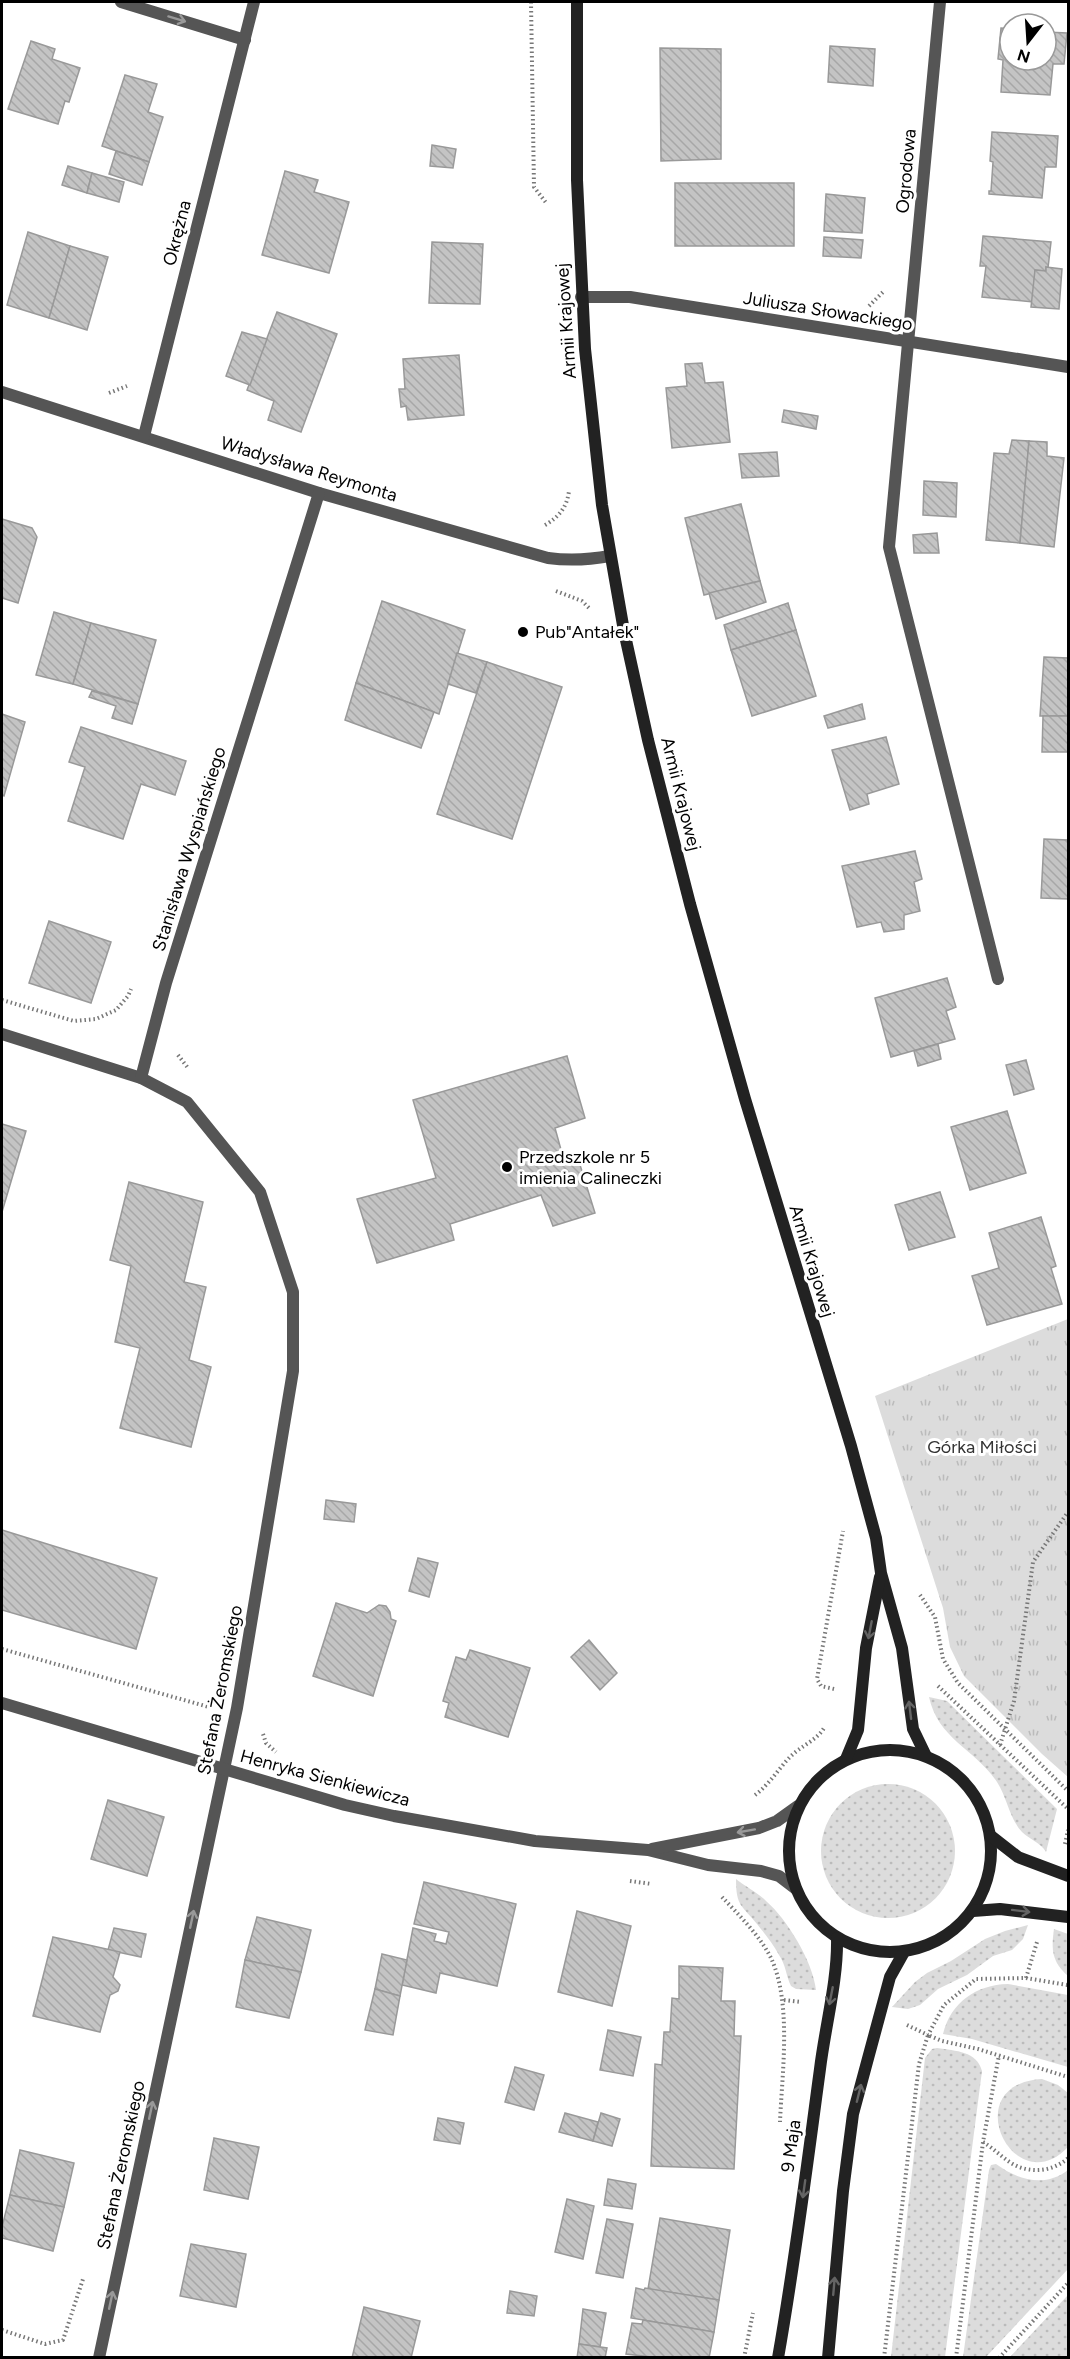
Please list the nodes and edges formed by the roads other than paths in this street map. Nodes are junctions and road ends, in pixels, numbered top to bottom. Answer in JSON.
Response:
{"nodes":[{"id":1,"x":121,"y":2,"type":"edge"},
{"id":2,"x":254,"y":2,"type":"edge"},
{"id":3,"x":577,"y":2,"type":"edge"},
{"id":4,"x":940,"y":2,"type":"edge"},
{"id":5,"x":245,"y":40,"type":"junction"},
{"id":6,"x":581,"y":297,"type":"junction"},
{"id":7,"x":908,"y":343,"type":"junction"},
{"id":8,"x":1068,"y":367,"type":"edge"},
{"id":9,"x":2,"y":392,"type":"edge"},
{"id":10,"x":144,"y":436,"type":"junction"},
{"id":11,"x":319,"y":493,"type":"junction"},
{"id":12,"x":610,"y":556,"type":"junction"},
{"id":13,"x":998,"y":979,"type":"dead end"},
{"id":14,"x":2,"y":1034,"type":"edge"},
{"id":15,"x":141,"y":1078,"type":"junction"},
{"id":16,"x":881,"y":1573,"type":"junction"},
{"id":17,"x":2,"y":1703,"type":"edge"},
{"id":18,"x":926,"y":1756,"type":"junction"},
{"id":19,"x":846,"y":1760,"type":"junction"},
{"id":20,"x":223,"y":1769,"type":"junction"},
{"id":21,"x":798,"y":1806,"type":"junction"},
{"id":22,"x":991,"y":1836,"type":"junction"},
{"id":23,"x":648,"y":1850,"type":"junction"},
{"id":24,"x":1068,"y":1876,"type":"edge"},
{"id":25,"x":796,"y":1889,"type":"junction"},
{"id":26,"x":973,"y":1911,"type":"junction"},
{"id":27,"x":1068,"y":1917,"type":"edge"},
{"id":28,"x":837,"y":1938,"type":"junction"},
{"id":29,"x":904,"y":1952,"type":"junction"},
{"id":30,"x":99,"y":2358,"type":"edge"},
{"id":31,"x":778,"y":2358,"type":"edge"},
{"id":32,"x":828,"y":2358,"type":"edge"}],
"edges":[{"from":1,"to":5,"type":"street","one_way":true},
{"from":2,"to":5,"type":"street","name":"Okrężna"},
{"from":3,"to":6,"type":"street","name":"Armii Krajowej"},
{"from":4,"to":7,"type":"street","name":"Ogrodowa"},
{"from":5,"to":10,"type":"street","name":"Okrężna"},
{"from":6,"to":7,"type":"street","name":"Juliusza Słowackiego"},
{"from":6,"to":12,"type":"street","name":"Armii Krajowej"},
{"from":7,"to":8,"type":"street","name":"Juliusza Słowackiego"},
{"from":7,"to":13,"type":"street","name":"Ogrodowa"},
{"from":9,"to":10,"type":"street","name":"Władysława Reymonta"},
{"from":10,"to":11,"type":"street","name":"Władysława Reymonta"},
{"from":11,"to":12,"type":"street","name":"Władysława Reymonta"},
{"from":11,"to":15,"type":"street","name":"Stanisława Wyspiańskiego"},
{"from":12,"to":16,"type":"street","name":"Armii Krajowej"},
{"from":14,"to":15,"type":"street"},
{"from":15,"to":20,"type":"street","name":"Stefana Żeromskiego"},
{"from":18,"to":16,"type":"street","name":"Armii Krajowej","one_way":true},
{"from":16,"to":19,"type":"street","name":"Armii Krajowej","one_way":true},
{"from":17,"to":20,"type":"street","name":"Henryka Sienkiewicza"},
{"from":18,"to":19,"type":"street"},
{"from":18,"to":22,"type":"street"},
{"from":19,"to":21,"type":"street"},
{"from":20,"to":23,"type":"street","name":"Henryka Sienkiewicza"},
{"from":30,"to":20,"type":"street","name":"Stefana Żeromskiego","one_way":true},
{"from":21,"to":23,"type":"street","name":"Henryka Sienkiewicza","one_way":true},
{"from":21,"to":25,"type":"street"},
{"from":22,"to":24,"type":"street"},
{"from":22,"to":26,"type":"street"},
{"from":23,"to":25,"type":"street","name":"Henryka Sienkiewicza"},
{"from":25,"to":28,"type":"street"},
{"from":26,"to":27,"type":"street","one_way":true},
{"from":26,"to":29,"type":"street"},
{"from":28,"to":29,"type":"street"},
{"from":28,"to":31,"type":"street","name":"9 Maja","one_way":true},
{"from":32,"to":29,"type":"street","one_way":true}]}
